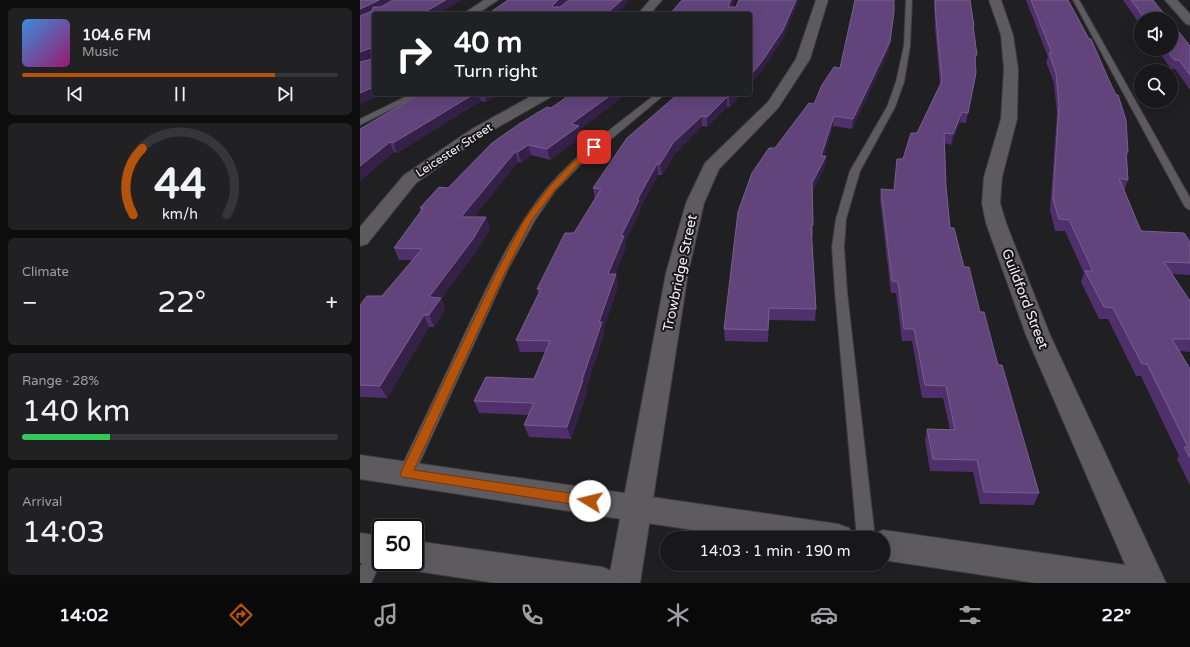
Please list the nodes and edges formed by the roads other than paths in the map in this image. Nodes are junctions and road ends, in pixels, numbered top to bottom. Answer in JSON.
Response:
{"nodes":[{"id":1,"x":492,"y":0,"type":"edge"},
{"id":2,"x":656,"y":0,"type":"edge"},
{"id":3,"x":822,"y":0,"type":"edge"},
{"id":4,"x":909,"y":0,"type":"edge"},
{"id":5,"x":995,"y":0,"type":"edge"},
{"id":6,"x":1076,"y":0,"type":"edge"},
{"id":7,"x":1171,"y":0,"type":"edge"},
{"id":8,"x":472,"y":12,"type":"edge"},
{"id":9,"x":646,"y":12,"type":"edge"},
{"id":10,"x":1190,"y":21,"type":"edge"},
{"id":11,"x":413,"y":96,"type":"edge"},
{"id":12,"x":542,"y":96,"type":"edge"},
{"id":13,"x":658,"y":96,"type":"edge"},
{"id":14,"x":360,"y":122,"type":"edge"},
{"id":15,"x":1190,"y":207,"type":"edge"},
{"id":16,"x":360,"y":240,"type":"edge"},
{"id":17,"x":360,"y":467,"type":"edge"},
{"id":18,"x":406,"y":474,"type":"junction"},
{"id":19,"x":636,"y":508,"type":"junction"},
{"id":20,"x":791,"y":531,"type":"edge"},
{"id":21,"x":865,"y":531,"type":"edge"},
{"id":22,"x":890,"y":546,"type":"edge"},
{"id":23,"x":372,"y":553,"type":"edge"},
{"id":24,"x":424,"y":557,"type":"edge"},
{"id":25,"x":361,"y":583,"type":"edge"},
{"id":26,"x":602,"y":583,"type":"edge"},
{"id":27,"x":624,"y":583,"type":"edge"},
{"id":28,"x":1139,"y":583,"type":"edge"},
{"id":29,"x":1150,"y":583,"type":"edge"}],
"edges":[{"from":1,"to":8,"type":"street"},
{"from":2,"to":9,"type":"street"},
{"from":3,"to":19,"type":"street","name":"Trowbridge Street"},
{"from":4,"to":21,"type":"lane"},
{"from":5,"to":29,"type":"street","name":"Guildford Street"},
{"from":6,"to":15,"type":"lane"},
{"from":7,"to":10,"type":"street"},
{"from":11,"to":14,"type":"lane"},
{"from":12,"to":16,"type":"street","name":"Leicester Street"},
{"from":13,"to":18,"type":"lane"},
{"from":17,"to":18,"type":"street"},
{"from":18,"to":19,"type":"street"},
{"from":19,"to":20,"type":"street"},
{"from":19,"to":27,"type":"street","name":"Trowbridge Street"},
{"from":22,"to":28,"type":"street"},
{"from":23,"to":25,"type":"lane"},
{"from":24,"to":26,"type":"street"}]}
